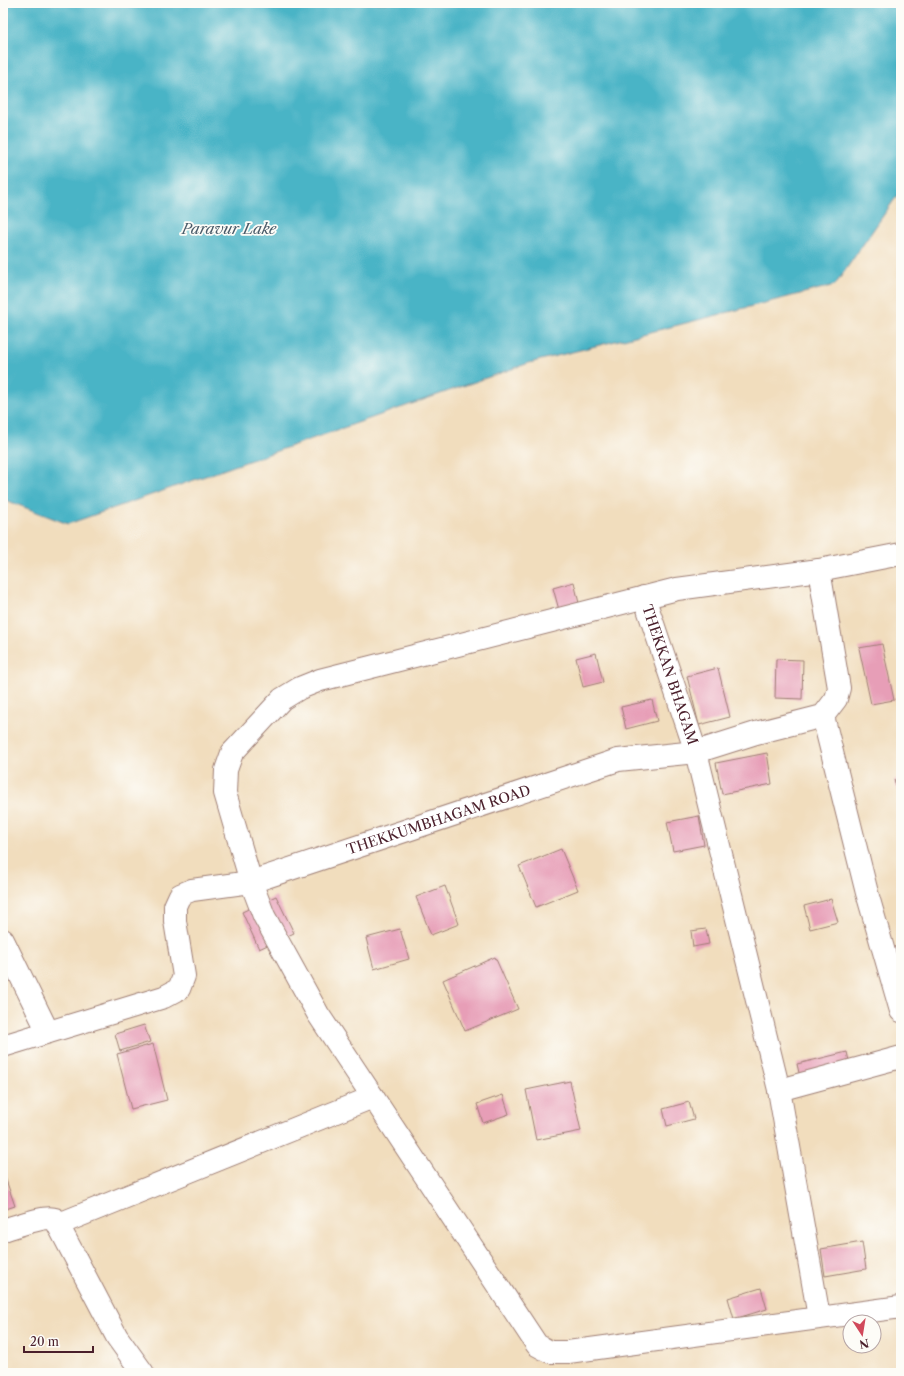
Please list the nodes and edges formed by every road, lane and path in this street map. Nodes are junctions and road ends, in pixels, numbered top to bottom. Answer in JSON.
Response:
{"nodes":[{"id":1,"x":901,"y":554,"type":"edge"},
{"id":2,"x":819,"y":570,"type":"junction"},
{"id":3,"x":644,"y":597,"type":"junction"},
{"id":4,"x":823,"y":716,"type":"junction"},
{"id":5,"x":696,"y":752,"type":"junction"},
{"id":6,"x":252,"y":882,"type":"junction"},
{"id":7,"x":3,"y":940,"type":"edge"},
{"id":8,"x":901,"y":1011,"type":"edge"},
{"id":9,"x":48,"y":1032,"type":"junction"},
{"id":10,"x":3,"y":1046,"type":"edge"},
{"id":11,"x":901,"y":1057,"type":"edge"},
{"id":12,"x":778,"y":1090,"type":"junction"},
{"id":13,"x":373,"y":1097,"type":"junction"},
{"id":14,"x":59,"y":1224,"type":"junction"},
{"id":15,"x":3,"y":1230,"type":"edge"},
{"id":16,"x":901,"y":1307,"type":"edge"},
{"id":17,"x":819,"y":1317,"type":"junction"},
{"id":18,"x":143,"y":1373,"type":"edge"}],
"edges":[{"from":1,"to":2,"type":"street"},
{"from":2,"to":3,"type":"street"},
{"from":2,"to":4,"type":"street"},
{"from":3,"to":5,"type":"street","name":"THEKKAN BHAGAM"},
{"from":3,"to":6,"type":"street"},
{"from":4,"to":5,"type":"street","name":"THEKKUMBHAGAM ROAD"},
{"from":4,"to":8,"type":"street"},
{"from":5,"to":6,"type":"street","name":"THEKKUMBHAGAM ROAD"},
{"from":5,"to":12,"type":"street","name":"THEKKAN BHAGAM"},
{"from":6,"to":9,"type":"street","name":"THEKKUMBHAGAM ROAD"},
{"from":6,"to":13,"type":"street"},
{"from":7,"to":9,"type":"street"},
{"from":9,"to":10,"type":"street","name":"THEKKUMBHAGAM ROAD"},
{"from":11,"to":12,"type":"street"},
{"from":12,"to":17,"type":"street","name":"THEKKAN BHAGAM"},
{"from":13,"to":14,"type":"street"},
{"from":13,"to":17,"type":"street"},
{"from":14,"to":15,"type":"street"},
{"from":14,"to":18,"type":"street"},
{"from":16,"to":17,"type":"street"}]}
